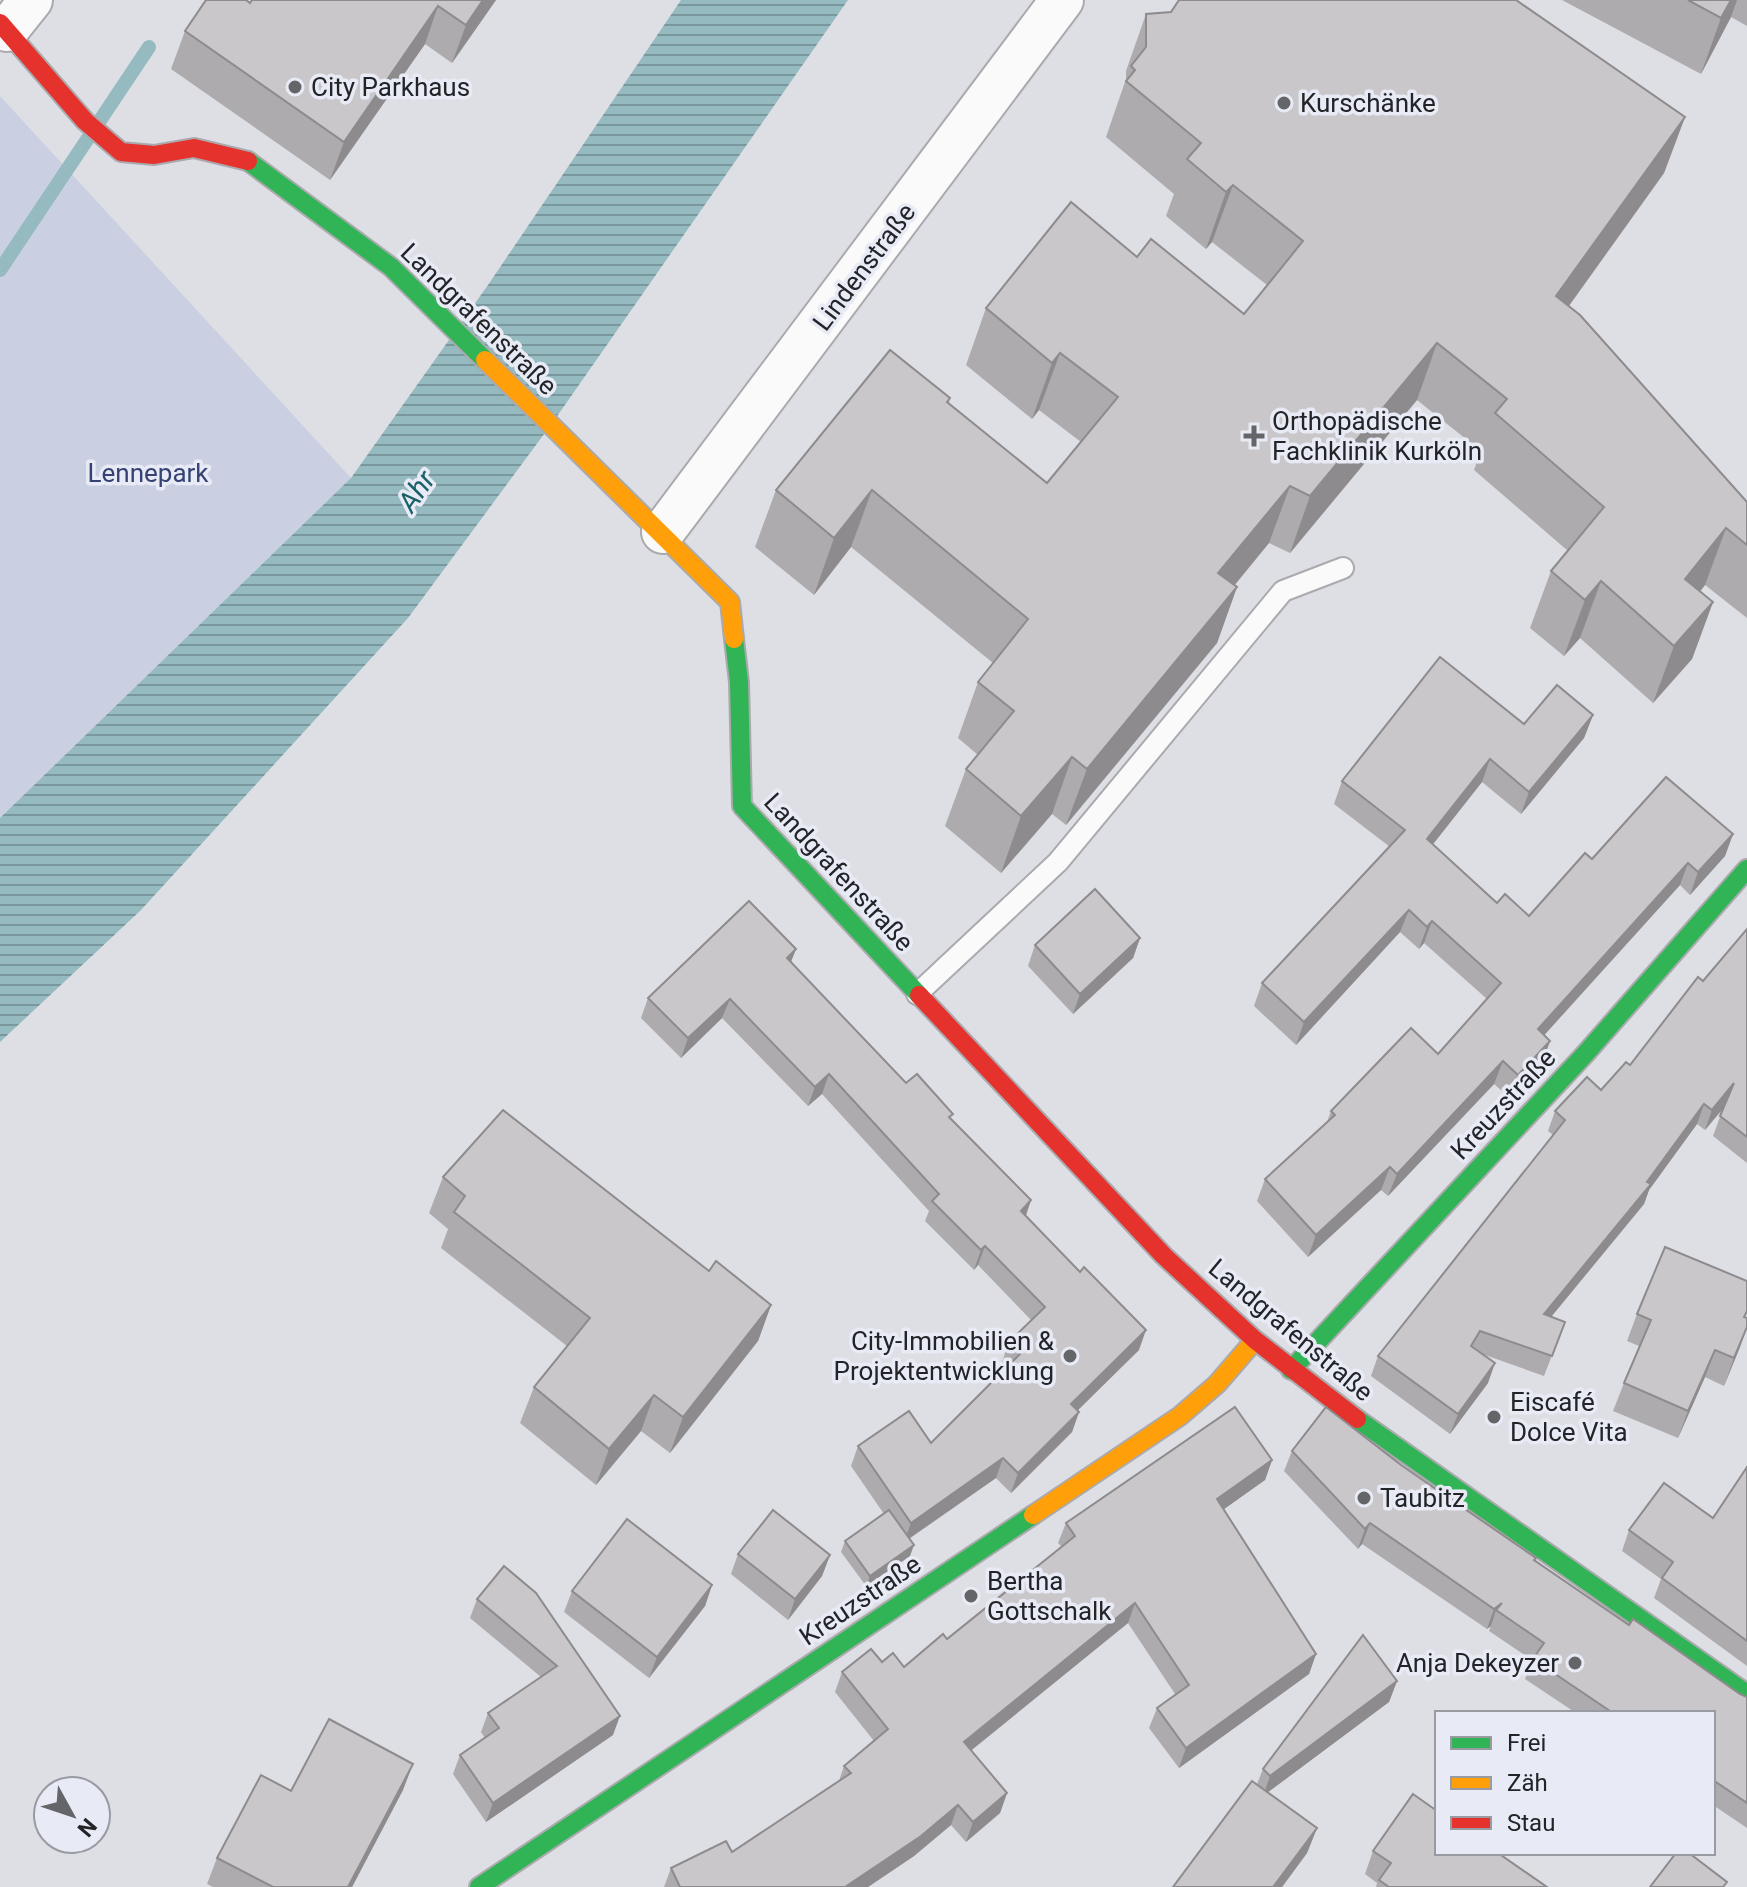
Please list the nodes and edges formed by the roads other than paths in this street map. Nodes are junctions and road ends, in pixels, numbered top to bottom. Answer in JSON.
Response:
{"nodes":[{"id":1,"x":1062,"y":0,"type":"edge"},
{"id":2,"x":13,"y":18,"type":"edge"},
{"id":3,"x":663,"y":532,"type":"junction"},
{"id":4,"x":1343,"y":568,"type":"dead end"},
{"id":5,"x":1747,"y":869,"type":"edge"},
{"id":6,"x":917,"y":994,"type":"junction"},
{"id":7,"x":1255,"y":1340,"type":"junction"},
{"id":8,"x":1291,"y":1370,"type":"junction"},
{"id":9,"x":1747,"y":1694,"type":"edge"},
{"id":10,"x":479,"y":1887,"type":"edge"}],
"edges":[{"from":1,"to":3,"type":"street","name":"Lindenstraße"},
{"from":2,"to":3,"type":"street","name":"Landgrafenstraße"},
{"from":3,"to":6,"type":"street","name":"Landgrafenstraße"},
{"from":4,"to":6,"type":"lane"},
{"from":5,"to":8,"type":"street","name":"Kreuzstraße"},
{"from":6,"to":7,"type":"street","name":"Landgrafenstraße"},
{"from":7,"to":8,"type":"street","name":"Landgrafenstraße"},
{"from":7,"to":10,"type":"street","name":"Kreuzstraße"},
{"from":8,"to":9,"type":"street","name":"Landgrafenstraße"}]}
